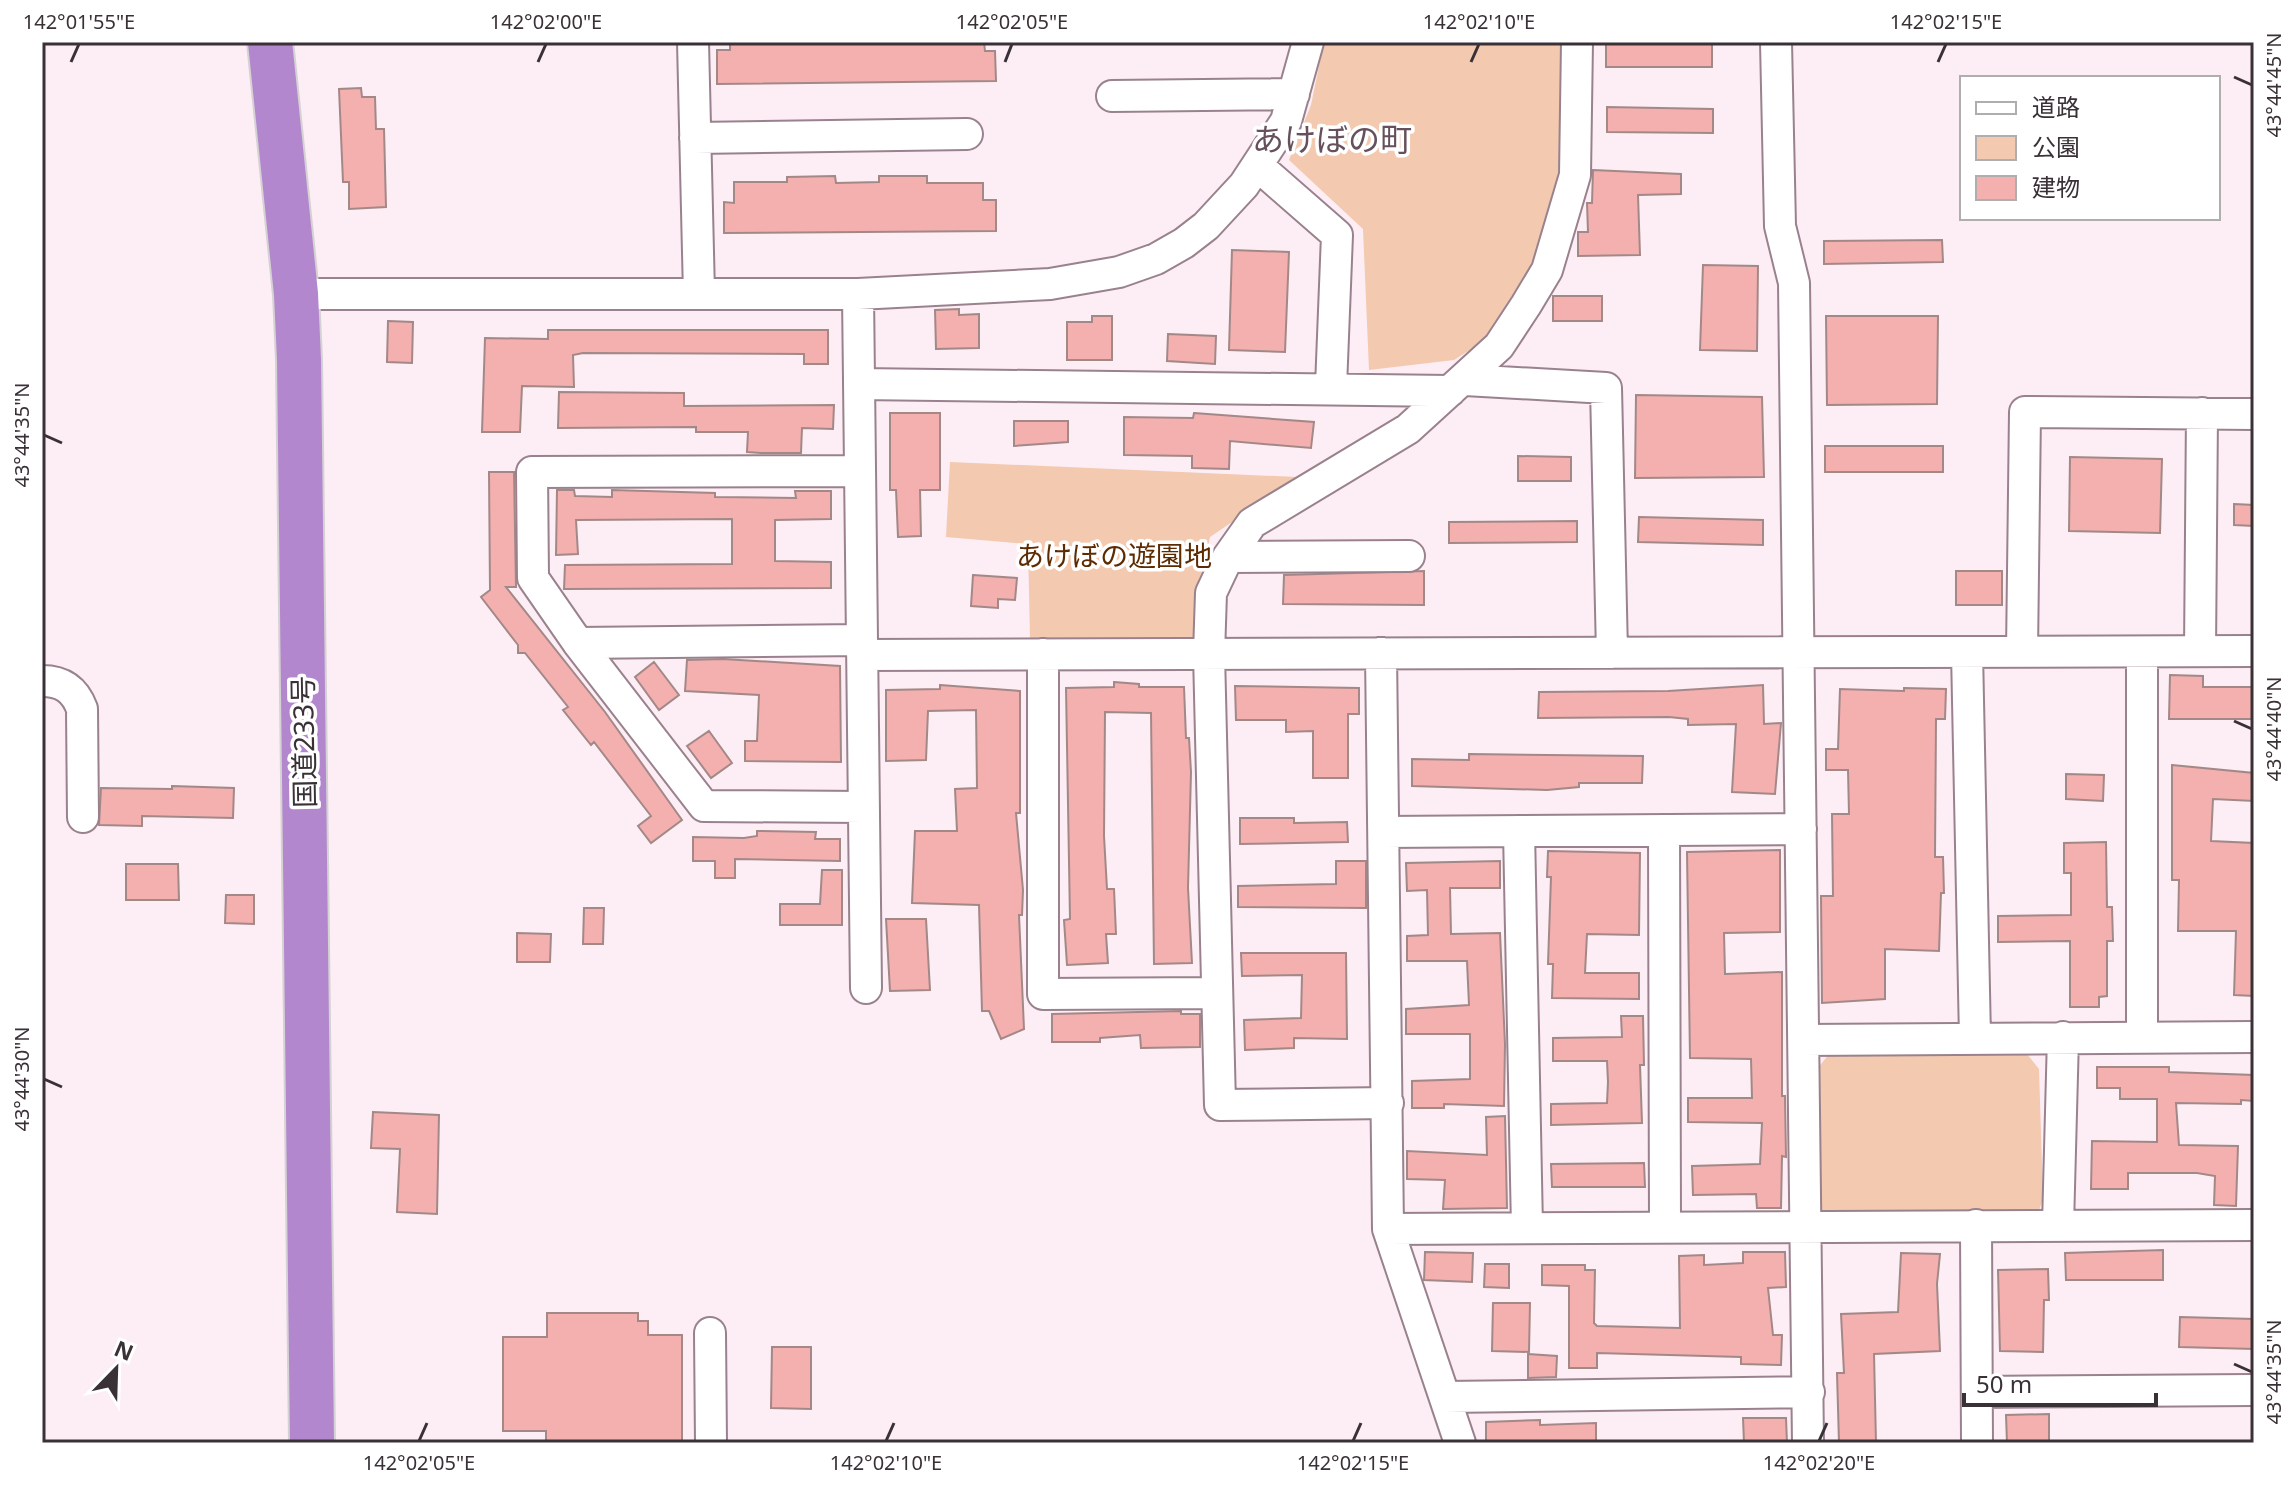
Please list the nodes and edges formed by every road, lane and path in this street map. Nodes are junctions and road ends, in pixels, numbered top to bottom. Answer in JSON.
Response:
{"nodes":[{"id":1,"x":693,"y":42,"type":"edge"},
{"id":2,"x":1308,"y":42,"type":"edge"},
{"id":3,"x":1577,"y":42,"type":"edge"},
{"id":4,"x":1776,"y":42,"type":"edge"},
{"id":5,"x":276,"y":51,"type":"edge"},
{"id":6,"x":1294,"y":94,"type":"junction"},
{"id":7,"x":1112,"y":96,"type":"dead end"},
{"id":8,"x":967,"y":134,"type":"dead end"},
{"id":9,"x":695,"y":138,"type":"junction"},
{"id":10,"x":1258,"y":166,"type":"junction"},
{"id":11,"x":296,"y":294,"type":"junction"},
{"id":12,"x":699,"y":294,"type":"junction"},
{"id":13,"x":858,"y":294,"type":"junction"},
{"id":14,"x":859,"y":384,"type":"junction"},
{"id":15,"x":1458,"y":385,"type":"junction"},
{"id":16,"x":1331,"y":387,"type":"junction"},
{"id":17,"x":2202,"y":413,"type":"junction"},
{"id":18,"x":2254,"y":414,"type":"edge"},
{"id":19,"x":860,"y":471,"type":"junction"},
{"id":20,"x":1409,"y":556,"type":"dead end"},
{"id":21,"x":1228,"y":557,"type":"junction"},
{"id":22,"x":578,"y":643,"type":"junction"},
{"id":23,"x":862,"y":647,"type":"junction"},
{"id":24,"x":2200,"y":651,"type":"junction"},
{"id":25,"x":2254,"y":651,"type":"edge"},
{"id":26,"x":1798,"y":652,"type":"junction"},
{"id":27,"x":1967,"y":652,"type":"junction"},
{"id":28,"x":2022,"y":652,"type":"junction"},
{"id":29,"x":2142,"y":652,"type":"junction"},
{"id":30,"x":1381,"y":653,"type":"junction"},
{"id":31,"x":1612,"y":653,"type":"junction"},
{"id":32,"x":1043,"y":654,"type":"junction"},
{"id":33,"x":1209,"y":654,"type":"junction"},
{"id":34,"x":42,"y":681,"type":"edge"},
{"id":35,"x":864,"y":807,"type":"junction"},
{"id":36,"x":83,"y":817,"type":"dead end"},
{"id":37,"x":1801,"y":829,"type":"junction"},
{"id":38,"x":1664,"y":830,"type":"junction"},
{"id":39,"x":1519,"y":831,"type":"junction"},
{"id":40,"x":1384,"y":832,"type":"junction"},
{"id":41,"x":866,"y":988,"type":"dead end"},
{"id":42,"x":1216,"y":993,"type":"junction"},
{"id":43,"x":2063,"y":1037,"type":"junction"},
{"id":44,"x":2142,"y":1037,"type":"junction"},
{"id":45,"x":2254,"y":1037,"type":"edge"},
{"id":46,"x":1975,"y":1038,"type":"junction"},
{"id":47,"x":1804,"y":1040,"type":"junction"},
{"id":48,"x":1388,"y":1103,"type":"junction"},
{"id":49,"x":1805,"y":1225,"type":"junction"},
{"id":50,"x":1976,"y":1225,"type":"junction"},
{"id":51,"x":2058,"y":1225,"type":"junction"},
{"id":52,"x":2254,"y":1225,"type":"edge"},
{"id":53,"x":1665,"y":1226,"type":"junction"},
{"id":54,"x":1527,"y":1228,"type":"junction"},
{"id":55,"x":1388,"y":1229,"type":"junction"},
{"id":56,"x":710,"y":1333,"type":"dead end"},
{"id":57,"x":2254,"y":1390,"type":"edge"},
{"id":58,"x":1809,"y":1392,"type":"junction"},
{"id":59,"x":1977,"y":1392,"type":"junction"},
{"id":60,"x":1445,"y":1397,"type":"junction"},
{"id":61,"x":312,"y":1443,"type":"edge"},
{"id":62,"x":711,"y":1443,"type":"edge"},
{"id":63,"x":1460,"y":1443,"type":"edge"},
{"id":64,"x":1808,"y":1443,"type":"edge"},
{"id":65,"x":1977,"y":1443,"type":"edge"}],
"edges":[{"from":1,"to":9,"type":"street"},
{"from":2,"to":6,"type":"street"},
{"from":3,"to":15,"type":"street"},
{"from":4,"to":26,"type":"street"},
{"from":5,"to":11,"type":"highway","name":"国道233号"},
{"from":6,"to":7,"type":"street"},
{"from":6,"to":10,"type":"street"},
{"from":8,"to":9,"type":"street"},
{"from":9,"to":12,"type":"street"},
{"from":10,"to":13,"type":"street"},
{"from":10,"to":16,"type":"street"},
{"from":11,"to":12,"type":"street"},
{"from":11,"to":61,"type":"highway","name":"国道233号"},
{"from":12,"to":13,"type":"street"},
{"from":13,"to":14,"type":"street"},
{"from":14,"to":16,"type":"street"},
{"from":14,"to":19,"type":"street"},
{"from":15,"to":16,"type":"street"},
{"from":15,"to":21,"type":"street"},
{"from":15,"to":31,"type":"street"},
{"from":17,"to":18,"type":"street"},
{"from":17,"to":24,"type":"street"},
{"from":17,"to":28,"type":"street"},
{"from":19,"to":22,"type":"street"},
{"from":19,"to":23,"type":"street"},
{"from":20,"to":21,"type":"street"},
{"from":21,"to":33,"type":"street"},
{"from":22,"to":23,"type":"street"},
{"from":22,"to":35,"type":"street"},
{"from":23,"to":32,"type":"street"},
{"from":23,"to":35,"type":"street"},
{"from":24,"to":25,"type":"street"},
{"from":24,"to":29,"type":"street"},
{"from":26,"to":27,"type":"street"},
{"from":26,"to":31,"type":"street"},
{"from":26,"to":37,"type":"street"},
{"from":27,"to":28,"type":"street"},
{"from":27,"to":46,"type":"street"},
{"from":28,"to":29,"type":"street"},
{"from":29,"to":44,"type":"street"},
{"from":30,"to":31,"type":"street"},
{"from":30,"to":33,"type":"street"},
{"from":30,"to":40,"type":"street"},
{"from":32,"to":33,"type":"street"},
{"from":32,"to":42,"type":"street"},
{"from":33,"to":42,"type":"street"},
{"from":34,"to":36,"type":"street"},
{"from":35,"to":41,"type":"street"},
{"from":37,"to":38,"type":"street"},
{"from":37,"to":47,"type":"street"},
{"from":38,"to":39,"type":"street"},
{"from":38,"to":53,"type":"street"},
{"from":39,"to":40,"type":"street"},
{"from":39,"to":54,"type":"street"},
{"from":40,"to":48,"type":"street"},
{"from":42,"to":48,"type":"street"},
{"from":43,"to":44,"type":"street"},
{"from":43,"to":46,"type":"street"},
{"from":43,"to":51,"type":"street"},
{"from":44,"to":45,"type":"street"},
{"from":46,"to":47,"type":"street"},
{"from":47,"to":49,"type":"street"},
{"from":48,"to":55,"type":"street"},
{"from":49,"to":50,"type":"street"},
{"from":49,"to":53,"type":"street"},
{"from":49,"to":58,"type":"street"},
{"from":50,"to":51,"type":"street"},
{"from":50,"to":59,"type":"street"},
{"from":51,"to":52,"type":"street"},
{"from":53,"to":54,"type":"street"},
{"from":54,"to":55,"type":"street"},
{"from":55,"to":60,"type":"street"},
{"from":56,"to":62,"type":"street"},
{"from":57,"to":59,"type":"street"},
{"from":58,"to":60,"type":"street"},
{"from":58,"to":64,"type":"street"},
{"from":59,"to":65,"type":"street"},
{"from":60,"to":63,"type":"street"}]}
